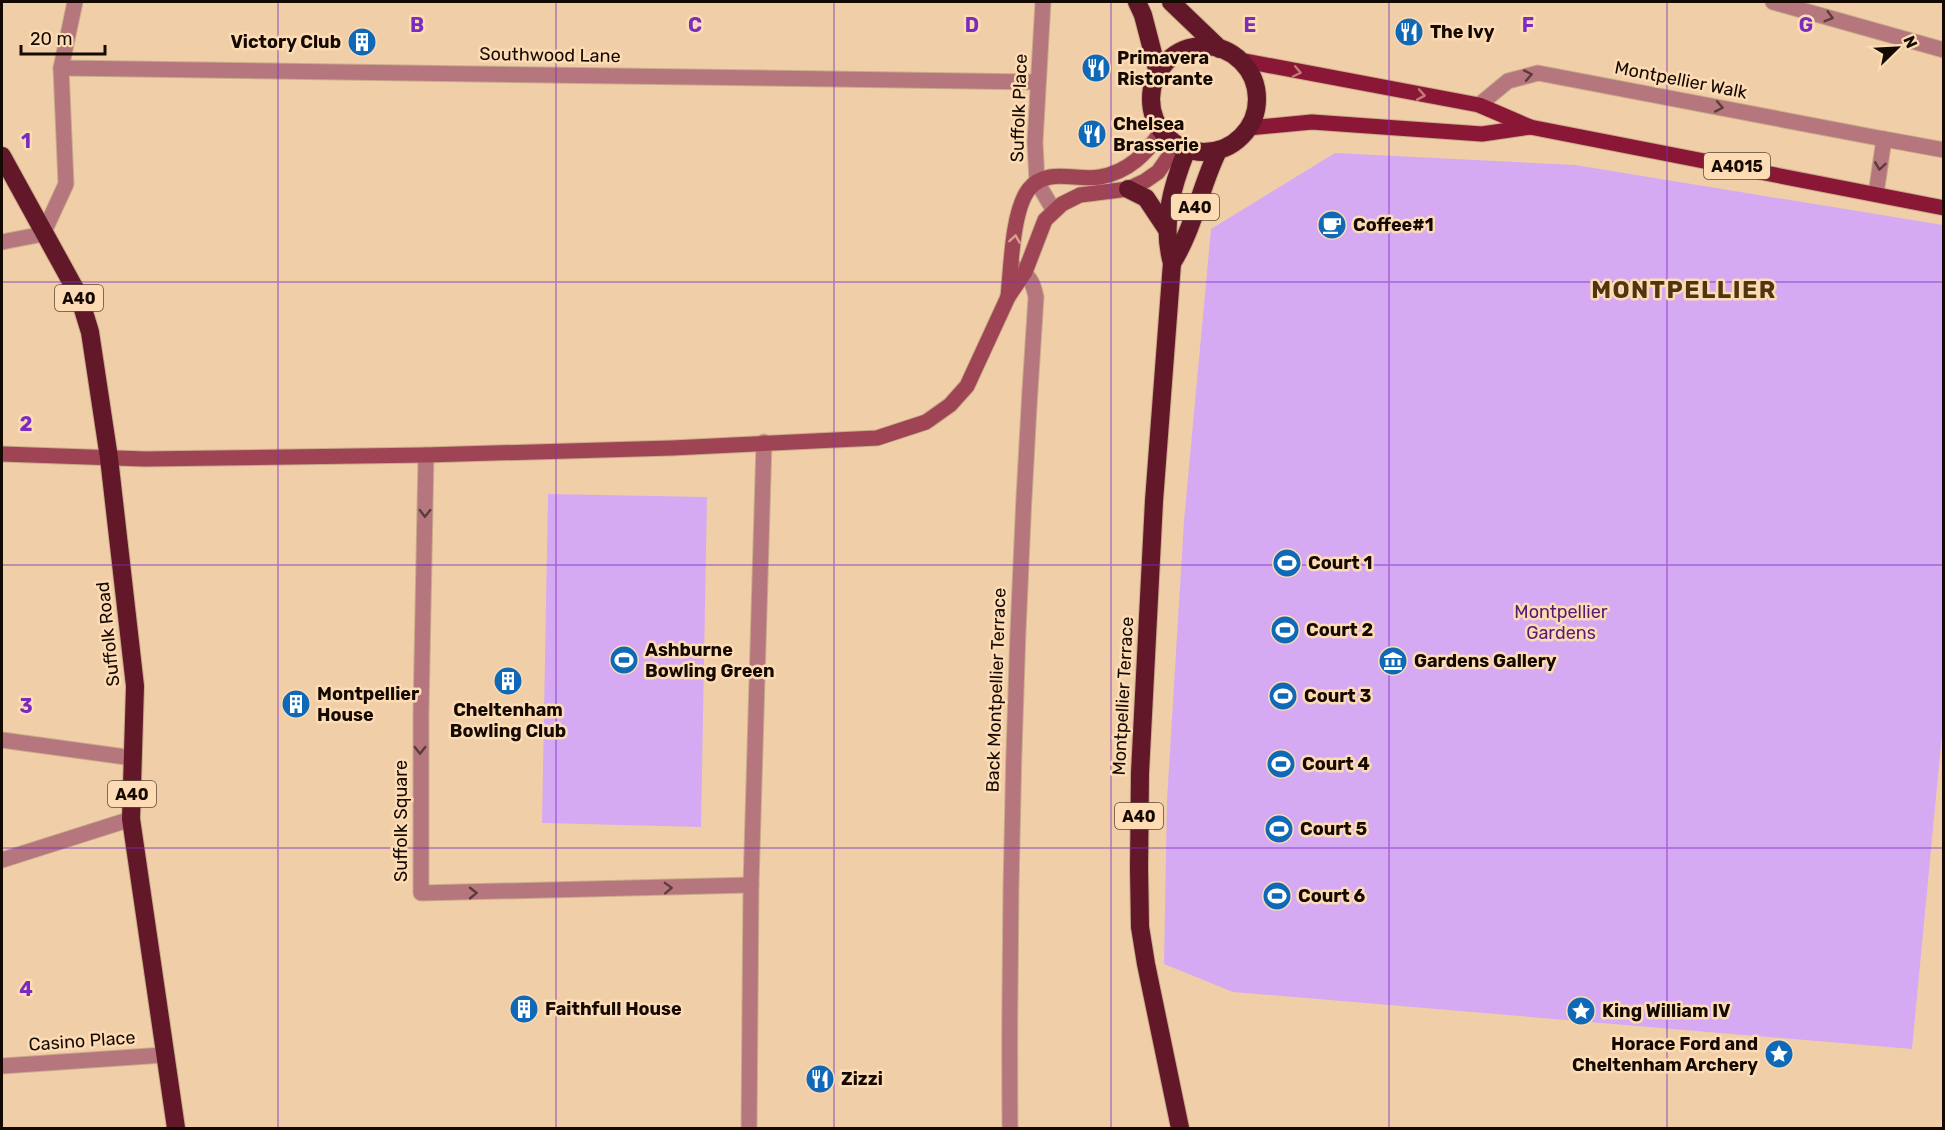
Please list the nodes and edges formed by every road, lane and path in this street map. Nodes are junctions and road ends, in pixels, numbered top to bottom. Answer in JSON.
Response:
{"nodes":[{"id":1,"x":75,"y":2,"type":"edge"},
{"id":2,"x":1043,"y":2,"type":"edge"},
{"id":3,"x":1137,"y":2,"type":"edge"},
{"id":4,"x":1171,"y":2,"type":"edge"},
{"id":5,"x":1773,"y":2,"type":"edge"},
{"id":6,"x":1220,"y":49,"type":"junction"},
{"id":7,"x":1944,"y":50,"type":"edge"},
{"id":8,"x":1240,"y":60,"type":"junction"},
{"id":9,"x":61,"y":68,"type":"junction"},
{"id":10,"x":1158,"y":73,"type":"junction"},
{"id":11,"x":1038,"y":82,"type":"junction"},
{"id":12,"x":1479,"y":105,"type":"junction"},
{"id":13,"x":1530,"y":127,"type":"junction"},
{"id":14,"x":1248,"y":129,"type":"junction"},
{"id":15,"x":1161,"y":132,"type":"junction"},
{"id":16,"x":1884,"y":139,"type":"junction"},
{"id":17,"x":1182,"y":147,"type":"junction"},
{"id":18,"x":1944,"y":150,"type":"edge"},
{"id":19,"x":1218,"y":151,"type":"junction"},
{"id":20,"x":2,"y":156,"type":"edge"},
{"id":21,"x":1037,"y":182,"type":"junction"},
{"id":22,"x":1128,"y":189,"type":"junction"},
{"id":23,"x":1876,"y":194,"type":"junction"},
{"id":24,"x":1944,"y":208,"type":"edge"},
{"id":25,"x":1054,"y":211,"type":"junction"},
{"id":26,"x":1166,"y":228,"type":"junction"},
{"id":27,"x":44,"y":234,"type":"junction"},
{"id":28,"x":2,"y":242,"type":"edge"},
{"id":29,"x":1172,"y":263,"type":"junction"},
{"id":30,"x":1018,"y":269,"type":"junction"},
{"id":31,"x":764,"y":442,"type":"junction"},
{"id":32,"x":2,"y":454,"type":"edge"},
{"id":33,"x":426,"y":455,"type":"junction"},
{"id":34,"x":109,"y":458,"type":"junction"},
{"id":35,"x":2,"y":740,"type":"edge"},
{"id":36,"x":134,"y":759,"type":"junction"},
{"id":37,"x":131,"y":819,"type":"junction"},
{"id":38,"x":2,"y":860,"type":"edge"},
{"id":39,"x":751,"y":885,"type":"junction"},
{"id":40,"x":164,"y":1055,"type":"junction"},
{"id":41,"x":2,"y":1066,"type":"edge"},
{"id":42,"x":176,"y":1128,"type":"edge"},
{"id":43,"x":749,"y":1128,"type":"edge"},
{"id":44,"x":1010,"y":1128,"type":"edge"},
{"id":45,"x":1180,"y":1128,"type":"edge"}],
"edges":[{"from":1,"to":9,"type":"street"},
{"from":2,"to":11,"type":"street","name":"Suffolk Place"},
{"from":3,"to":10,"type":"highway"},
{"from":4,"to":6,"type":"highway"},
{"from":5,"to":7,"type":"street","one_way":true},
{"from":6,"to":8,"type":"highway"},
{"from":6,"to":10,"type":"highway"},
{"from":8,"to":12,"type":"main road","number":"A4015","one_way":true},
{"from":8,"to":14,"type":"highway"},
{"from":9,"to":11,"type":"street","name":"Southwood Lane"},
{"from":9,"to":27,"type":"street"},
{"from":10,"to":15,"type":"highway"},
{"from":11,"to":21,"type":"street","name":"Suffolk Place"},
{"from":12,"to":13,"type":"main road","number":"A4015"},
{"from":12,"to":16,"type":"street","name":"Montpellier Walk","one_way":true},
{"from":13,"to":14,"type":"main road","number":"A4015"},
{"from":13,"to":23,"type":"main road","number":"A4015"},
{"from":14,"to":19,"type":"highway"},
{"from":15,"to":17,"type":"highway"},
{"from":15,"to":21,"type":"street"},
{"from":16,"to":18,"type":"street","name":"Montpellier Walk"},
{"from":16,"to":23,"type":"street","one_way":true},
{"from":17,"to":19,"type":"highway"},
{"from":17,"to":22,"type":"street"},
{"from":17,"to":26,"type":"highway","name":"Montpellier Terrace","number":"A40"},
{"from":19,"to":29,"type":"highway","name":"Montpellier Terrace","number":"A40"},
{"from":20,"to":27,"type":"highway","name":"Suffolk Road","number":"A40"},
{"from":21,"to":25,"type":"street","name":"Suffolk Place"},
{"from":30,"to":21,"type":"street","one_way":true},
{"from":22,"to":25,"type":"street"},
{"from":22,"to":26,"type":"highway"},
{"from":23,"to":24,"type":"main road","number":"A4015"},
{"from":25,"to":30,"type":"street"},
{"from":26,"to":29,"type":"highway","name":"Montpellier Terrace","number":"A40"},
{"from":27,"to":28,"type":"street"},
{"from":27,"to":34,"type":"highway","name":"Suffolk Road","number":"A40"},
{"from":29,"to":45,"type":"highway","name":"Montpellier Terrace","number":"A40"},
{"from":30,"to":31,"type":"street"},
{"from":30,"to":44,"type":"street","name":"Back Montpellier Terrace"},
{"from":31,"to":33,"type":"street"},
{"from":31,"to":39,"type":"street"},
{"from":32,"to":34,"type":"street"},
{"from":33,"to":34,"type":"street"},
{"from":33,"to":39,"type":"street","name":"Suffolk Square","one_way":true},
{"from":34,"to":36,"type":"highway","name":"Suffolk Road","number":"A40"},
{"from":35,"to":36,"type":"street"},
{"from":36,"to":37,"type":"highway","name":"Suffolk Road","number":"A40"},
{"from":37,"to":38,"type":"street"},
{"from":37,"to":40,"type":"highway","name":"Suffolk Road","number":"A40"},
{"from":39,"to":43,"type":"street"},
{"from":40,"to":41,"type":"street","name":"Casino Place"},
{"from":40,"to":42,"type":"highway","name":"Suffolk Road","number":"A40"}]}
